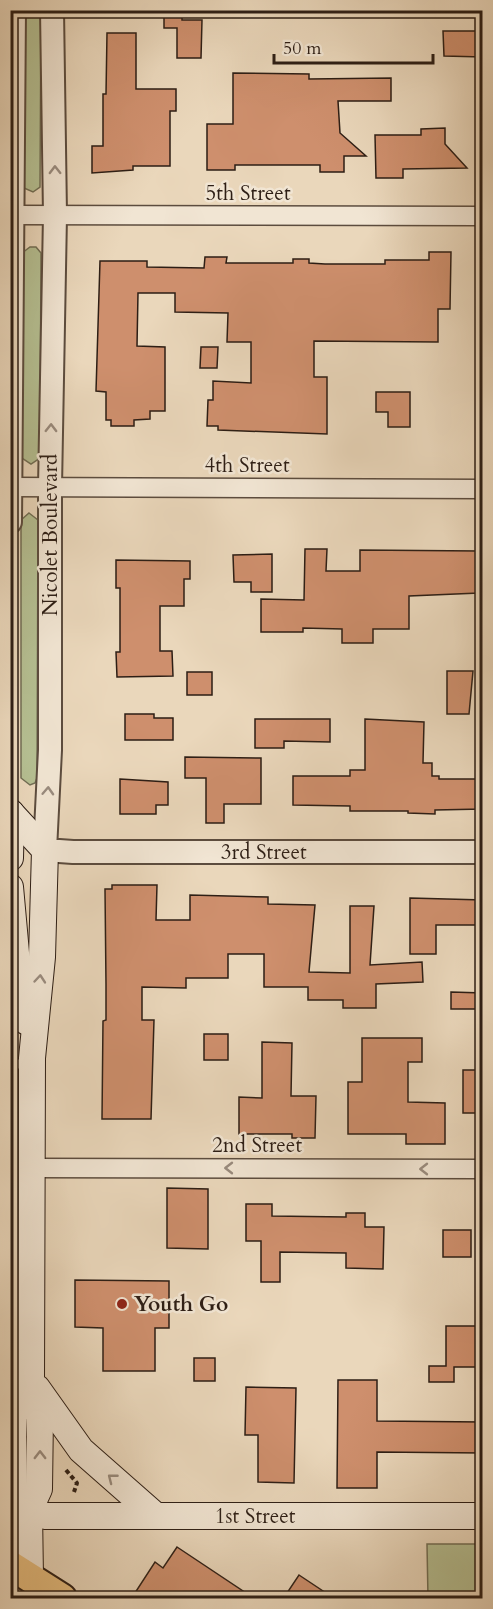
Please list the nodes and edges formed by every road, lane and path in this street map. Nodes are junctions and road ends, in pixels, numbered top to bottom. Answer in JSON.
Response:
{"nodes":[{"id":1,"x":15,"y":10,"type":"edge"},
{"id":2,"x":52,"y":10,"type":"edge"},
{"id":3,"x":12,"y":215,"type":"edge"},
{"id":4,"x":56,"y":215,"type":"junction"},
{"id":5,"x":483,"y":216,"type":"edge"},
{"id":6,"x":11,"y":487,"type":"edge"},
{"id":7,"x":50,"y":487,"type":"junction"},
{"id":8,"x":483,"y":489,"type":"edge"},
{"id":9,"x":10,"y":522,"type":"edge"},
{"id":10,"x":11,"y":812,"type":"edge"},
{"id":11,"x":45,"y":850,"type":"junction"},
{"id":12,"x":483,"y":852,"type":"edge"},
{"id":13,"x":10,"y":858,"type":"edge"},
{"id":14,"x":10,"y":887,"type":"edge"},
{"id":15,"x":12,"y":932,"type":"edge"},
{"id":16,"x":25,"y":1062,"type":"edge"},
{"id":17,"x":32,"y":1168,"type":"junction"},
{"id":18,"x":483,"y":1169,"type":"edge"},
{"id":19,"x":31,"y":1380,"type":"junction"},
{"id":20,"x":12,"y":1440,"type":"edge"},
{"id":21,"x":64,"y":1468,"type":"dead end"},
{"id":22,"x":74,"y":1492,"type":"dead end"},
{"id":23,"x":20,"y":1510,"type":"edge"},
{"id":24,"x":156,"y":1516,"type":"junction"},
{"id":25,"x":483,"y":1516,"type":"edge"},
{"id":26,"x":23,"y":1580,"type":"edge"},
{"id":27,"x":62,"y":1599,"type":"edge"}],
"edges":[{"from":1,"to":3,"type":"street","name":"Nicolet Boulevard"},
{"from":4,"to":2,"type":"street","name":"Nicolet Boulevard","one_way":true},
{"from":3,"to":4,"type":"street","name":"5th Street"},
{"from":3,"to":6,"type":"street","name":"Nicolet Boulevard"},
{"from":4,"to":5,"type":"street","name":"5th Street"},
{"from":7,"to":4,"type":"street","name":"Nicolet Boulevard","one_way":true},
{"from":6,"to":7,"type":"street","name":"4th Street"},
{"from":6,"to":9,"type":"street","name":"Nicolet Boulevard"},
{"from":7,"to":8,"type":"street","name":"4th Street"},
{"from":11,"to":7,"type":"street","name":"Nicolet Boulevard","one_way":true},
{"from":10,"to":11,"type":"main road"},
{"from":10,"to":13,"type":"main road"},
{"from":11,"to":12,"type":"street","name":"3rd Street"},
{"from":16,"to":11,"type":"main road","name":"Nicolet Boulevard","one_way":true},
{"from":14,"to":15,"type":"main road","name":"Nicolet Boulevard"},
{"from":15,"to":16,"type":"main road","name":"Nicolet Boulevard"},
{"from":16,"to":17,"type":"main road","name":"Nicolet Boulevard"},
{"from":18,"to":17,"type":"street","name":"2nd Street","one_way":true},
{"from":17,"to":19,"type":"main road","name":"Nicolet Boulevard"},
{"from":19,"to":20,"type":"main road","name":"Nicolet Boulevard"},
{"from":23,"to":19,"type":"main road","name":"Nicolet Boulevard","one_way":true},
{"from":24,"to":19,"type":"main road","one_way":true},
{"from":20,"to":23,"type":"main road","name":"Nicolet Boulevard"},
{"from":21,"to":22,"type":"path"},
{"from":23,"to":24,"type":"main road","name":"1st Street"},
{"from":23,"to":26,"type":"main road","name":"Nicolet Boulevard"},
{"from":24,"to":25,"type":"main road","name":"1st Street"},
{"from":26,"to":27,"type":"main road"}]}
